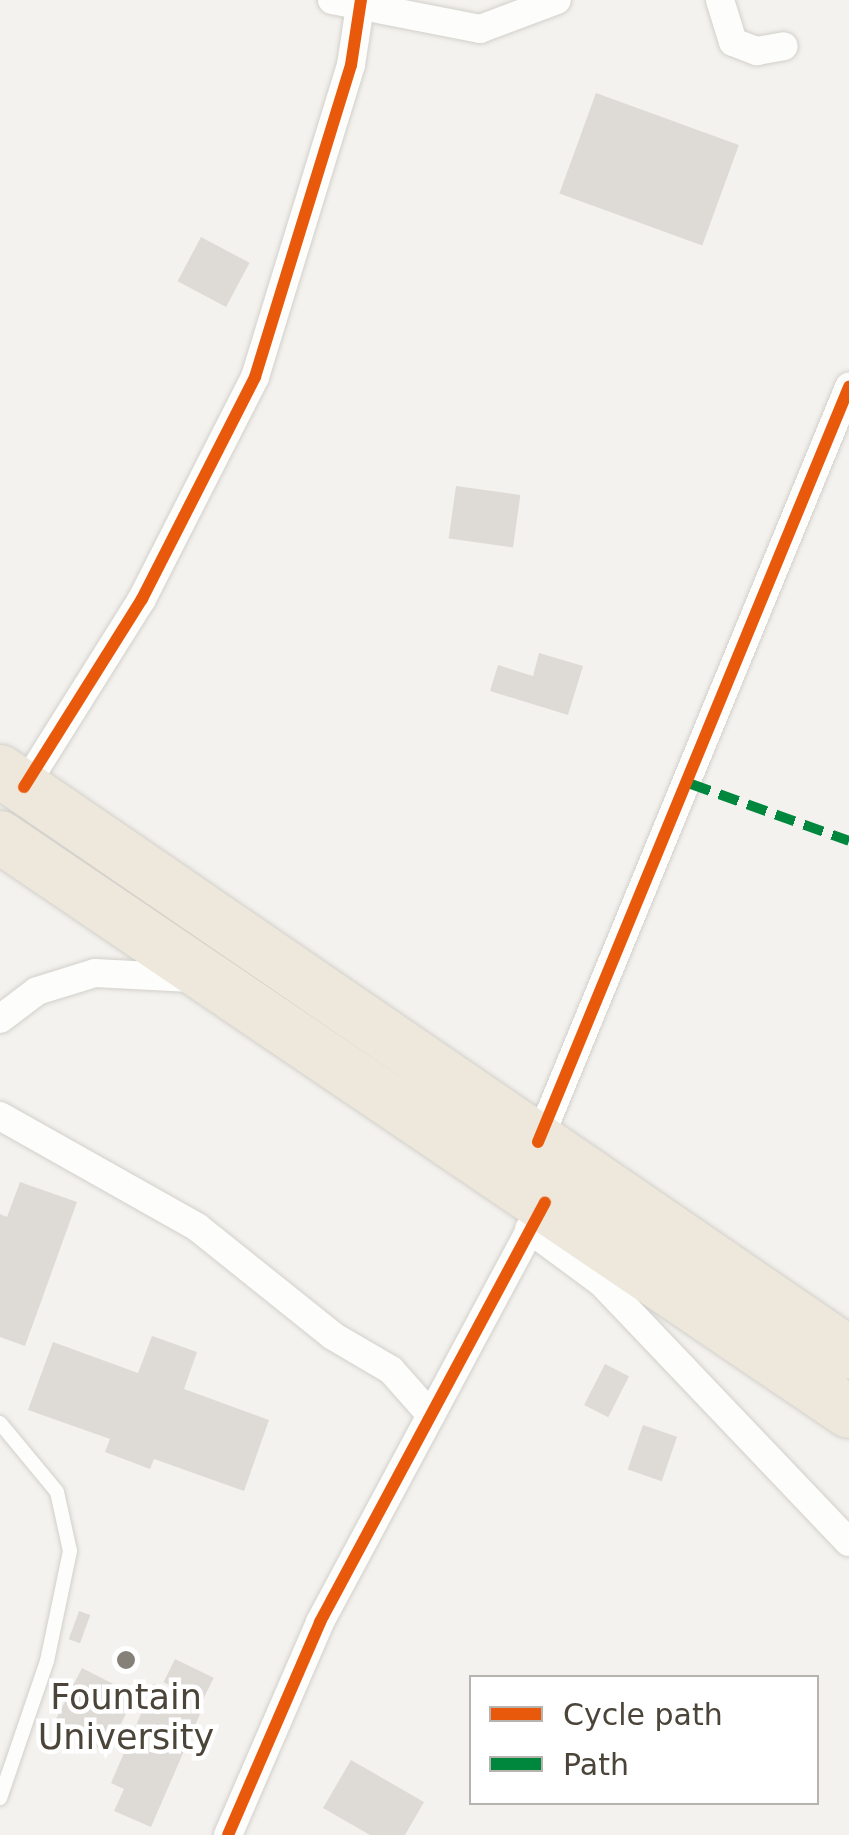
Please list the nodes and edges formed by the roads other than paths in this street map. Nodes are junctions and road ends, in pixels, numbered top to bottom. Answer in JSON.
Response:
{"nodes":[{"id":1,"x":557,"y":0,"type":"edge"},
{"id":2,"x":720,"y":0,"type":"edge"},
{"id":3,"x":351,"y":4,"type":"edge"},
{"id":4,"x":784,"y":46,"type":"dead end"},
{"id":5,"x":849,"y":386,"type":"edge"},
{"id":6,"x":12,"y":779,"type":"edge"},
{"id":7,"x":0,"y":837,"type":"edge"},
{"id":8,"x":214,"y":982,"type":"junction"},
{"id":9,"x":0,"y":1018,"type":"edge"},
{"id":10,"x":0,"y":1116,"type":"edge"},
{"id":11,"x":538,"y":1142,"type":"junction"},
{"id":12,"x":537,"y":1215,"type":"junction"},
{"id":13,"x":849,"y":1353,"type":"edge"},
{"id":14,"x":849,"y":1412,"type":"edge"},
{"id":15,"x":431,"y":1415,"type":"junction"},
{"id":16,"x":0,"y":1423,"type":"edge"},
{"id":17,"x":849,"y":1542,"type":"edge"},
{"id":18,"x":0,"y":1798,"type":"edge"},
{"id":19,"x":228,"y":1835,"type":"edge"}],
"edges":[{"from":1,"to":3,"type":"street"},
{"from":2,"to":4,"type":"street"},
{"from":3,"to":6,"type":"street"},
{"from":5,"to":11,"type":"street"},
{"from":6,"to":11,"type":"highway"},
{"from":7,"to":8,"type":"highway"},
{"from":8,"to":9,"type":"street"},
{"from":8,"to":12,"type":"highway"},
{"from":10,"to":15,"type":"street"},
{"from":11,"to":13,"type":"highway"},
{"from":12,"to":14,"type":"highway"},
{"from":12,"to":15,"type":"street"},
{"from":12,"to":17,"type":"street"},
{"from":15,"to":19,"type":"street"},
{"from":16,"to":18,"type":"lane"}]}
